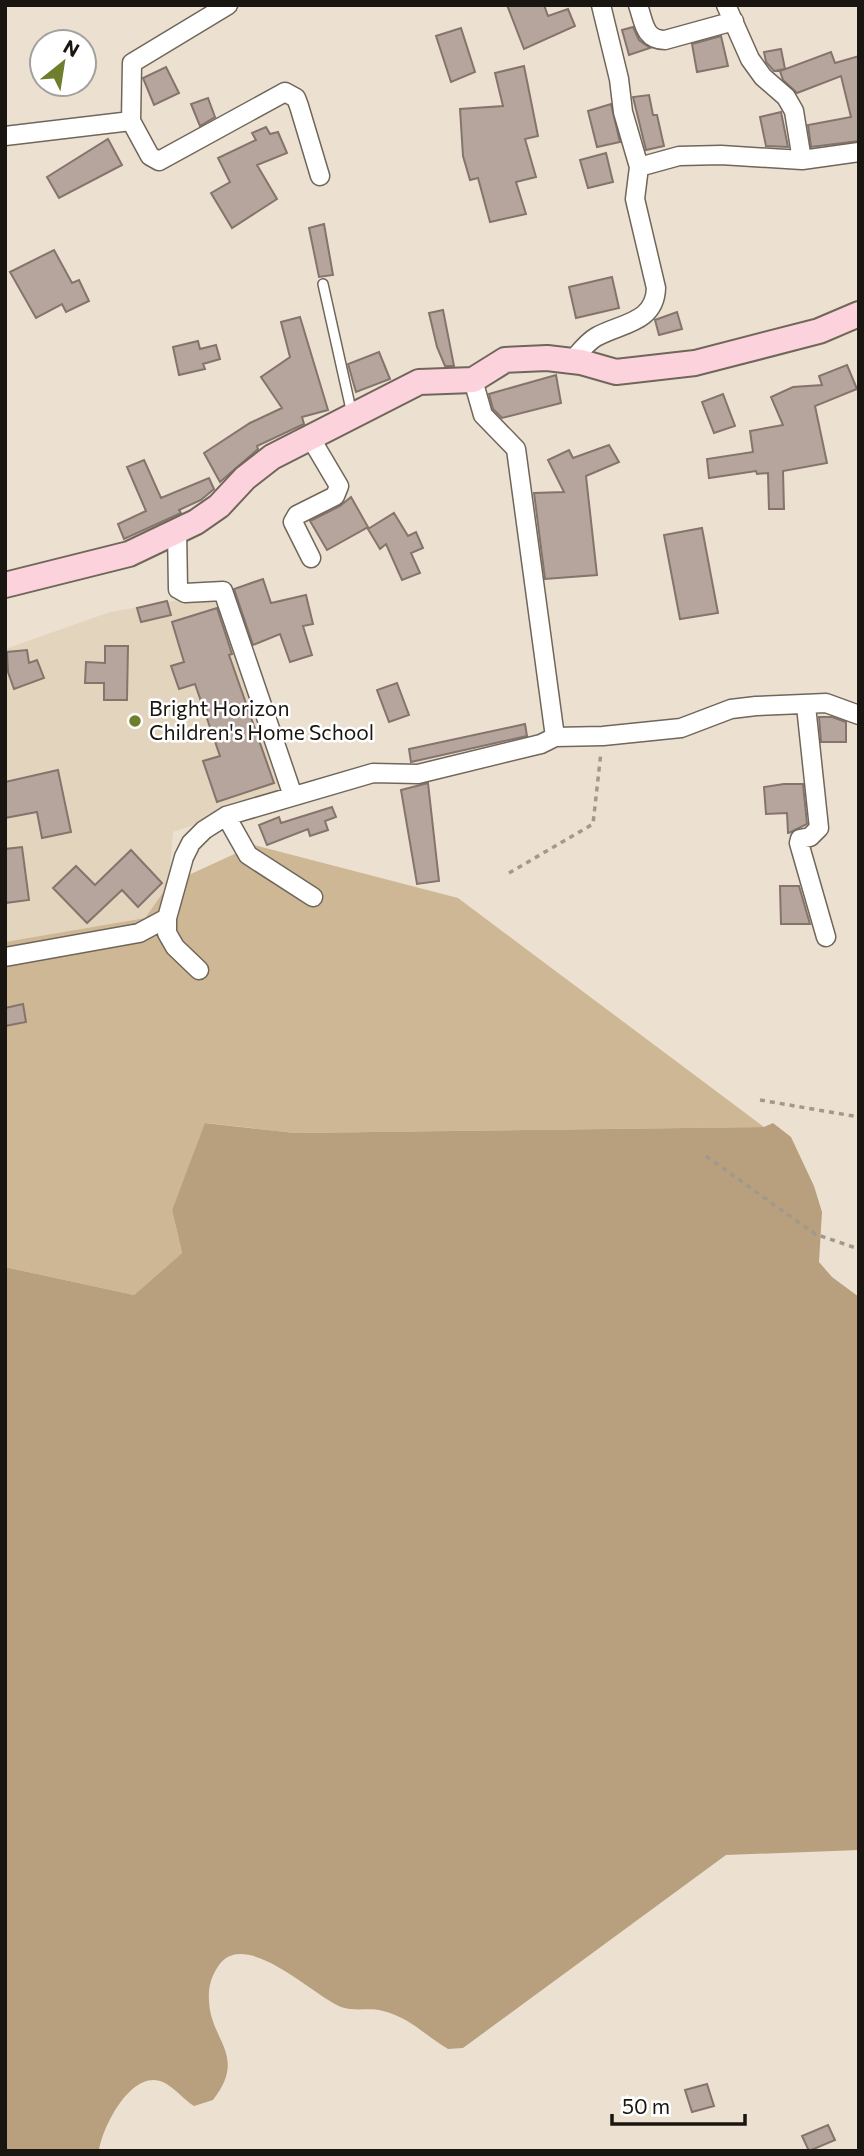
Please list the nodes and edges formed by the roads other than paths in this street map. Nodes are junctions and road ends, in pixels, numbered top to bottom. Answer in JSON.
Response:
{"nodes":[{"id":1,"x":228,"y":5,"type":"edge"},
{"id":2,"x":600,"y":5,"type":"edge"},
{"id":3,"x":638,"y":5,"type":"edge"},
{"id":4,"x":730,"y":13,"type":"edge"},
{"id":5,"x":131,"y":121,"type":"junction"},
{"id":6,"x":5,"y":136,"type":"edge"},
{"id":7,"x":859,"y":152,"type":"edge"},
{"id":8,"x":802,"y":160,"type":"junction"},
{"id":9,"x":639,"y":167,"type":"junction"},
{"id":10,"x":320,"y":176,"type":"dead end"},
{"id":11,"x":323,"y":284,"type":"dead end"},
{"id":12,"x":859,"y":314,"type":"edge"},
{"id":13,"x":577,"y":361,"type":"junction"},
{"id":14,"x":473,"y":380,"type":"junction"},
{"id":15,"x":352,"y":415,"type":"junction"},
{"id":16,"x":310,"y":436,"type":"junction"},
{"id":17,"x":177,"y":530,"type":"junction"},
{"id":18,"x":311,"y":558,"type":"dead end"},
{"id":19,"x":5,"y":585,"type":"edge"},
{"id":20,"x":806,"y":706,"type":"junction"},
{"id":21,"x":859,"y":715,"type":"edge"},
{"id":22,"x":555,"y":737,"type":"junction"},
{"id":23,"x":293,"y":796,"type":"junction"},
{"id":24,"x":226,"y":816,"type":"junction"},
{"id":25,"x":313,"y":897,"type":"dead end"},
{"id":26,"x":167,"y":918,"type":"junction"},
{"id":27,"x":826,"y":937,"type":"dead end"},
{"id":28,"x":5,"y":957,"type":"edge"},
{"id":29,"x":200,"y":970,"type":"dead end"}],
"edges":[{"from":1,"to":5,"type":"street"},
{"from":2,"to":9,"type":"street"},
{"from":3,"to":4,"type":"street"},
{"from":4,"to":8,"type":"street"},
{"from":5,"to":6,"type":"street"},
{"from":5,"to":10,"type":"street"},
{"from":7,"to":8,"type":"street"},
{"from":8,"to":9,"type":"street"},
{"from":9,"to":13,"type":"street"},
{"from":11,"to":15,"type":"lane"},
{"from":12,"to":13,"type":"street"},
{"from":13,"to":14,"type":"street"},
{"from":14,"to":15,"type":"street"},
{"from":14,"to":22,"type":"street"},
{"from":15,"to":16,"type":"street"},
{"from":16,"to":17,"type":"street"},
{"from":16,"to":18,"type":"street"},
{"from":17,"to":19,"type":"street"},
{"from":17,"to":23,"type":"street"},
{"from":20,"to":21,"type":"street"},
{"from":20,"to":22,"type":"street"},
{"from":20,"to":27,"type":"street"},
{"from":22,"to":23,"type":"street"},
{"from":23,"to":24,"type":"street"},
{"from":24,"to":25,"type":"street"},
{"from":24,"to":26,"type":"street"},
{"from":26,"to":28,"type":"street"},
{"from":26,"to":29,"type":"street"}]}
